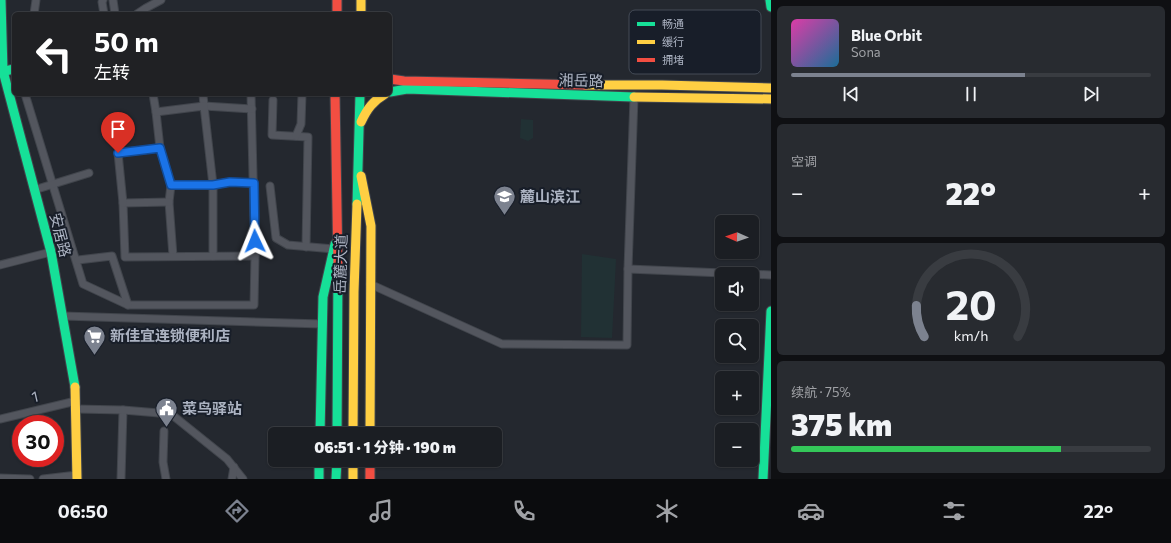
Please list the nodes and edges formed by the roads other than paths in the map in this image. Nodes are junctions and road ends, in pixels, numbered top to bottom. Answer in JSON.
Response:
{"nodes":[{"id":1,"x":1,"y":0,"type":"edge"},
{"id":2,"x":36,"y":0,"type":"edge"},
{"id":3,"x":103,"y":0,"type":"edge"},
{"id":4,"x":112,"y":0,"type":"edge"},
{"id":5,"x":160,"y":0,"type":"edge"},
{"id":6,"x":337,"y":0,"type":"edge"},
{"id":7,"x":361,"y":0,"type":"edge"},
{"id":8,"x":770,"y":0,"type":"edge"},
{"id":9,"x":771,"y":7,"type":"edge"},
{"id":10,"x":34,"y":12,"type":"edge"},
{"id":11,"x":104,"y":12,"type":"edge"},
{"id":12,"x":115,"y":12,"type":"edge"},
{"id":13,"x":140,"y":12,"type":"edge"},
{"id":14,"x":336,"y":12,"type":"edge"},
{"id":15,"x":361,"y":12,"type":"edge"},
{"id":16,"x":12,"y":69,"type":"edge"},
{"id":17,"x":1,"y":71,"type":"edge"},
{"id":18,"x":392,"y":79,"type":"edge"},
{"id":19,"x":771,"y":88,"type":"edge"},
{"id":20,"x":392,"y":92,"type":"edge"},
{"id":21,"x":26,"y":96,"type":"edge"},
{"id":22,"x":153,"y":96,"type":"edge"},
{"id":23,"x":203,"y":96,"type":"edge"},
{"id":24,"x":251,"y":96,"type":"edge"},
{"id":25,"x":302,"y":96,"type":"edge"},
{"id":26,"x":335,"y":96,"type":"edge"},
{"id":27,"x":360,"y":96,"type":"edge"},
{"id":28,"x":381,"y":96,"type":"edge"},
{"id":29,"x":634,"y":96,"type":"junction"},
{"id":30,"x":771,"y":99,"type":"edge"},
{"id":31,"x":273,"y":100,"type":"dead end"},
{"id":32,"x":204,"y":106,"type":"junction"},
{"id":33,"x":252,"y":109,"type":"junction"},
{"id":34,"x":156,"y":112,"type":"junction"},
{"id":35,"x":359,"y":128,"type":"junction"},
{"id":36,"x":296,"y":136,"type":"junction"},
{"id":37,"x":160,"y":148,"type":"junction"},
{"id":38,"x":358,"y":166,"type":"junction"},
{"id":39,"x":89,"y":173,"type":"dead end"},
{"id":40,"x":52,"y":183,"type":"junction"},
{"id":41,"x":254,"y":183,"type":"junction"},
{"id":42,"x":171,"y":185,"type":"junction"},
{"id":43,"x":213,"y":185,"type":"junction"},
{"id":44,"x":270,"y":186,"type":"dead end"},
{"id":45,"x":34,"y":190,"type":"junction"},
{"id":46,"x":169,"y":202,"type":"junction"},
{"id":47,"x":123,"y":203,"type":"junction"},
{"id":48,"x":338,"y":230,"type":"junction"},
{"id":49,"x":306,"y":246,"type":"junction"},
{"id":50,"x":334,"y":249,"type":"junction"},
{"id":51,"x":51,"y":252,"type":"junction"},
{"id":52,"x":173,"y":256,"type":"junction"},
{"id":53,"x":213,"y":256,"type":"junction"},
{"id":54,"x":255,"y":256,"type":"junction"},
{"id":55,"x":78,"y":260,"type":"dead end"},
{"id":56,"x":0,"y":265,"type":"edge"},
{"id":57,"x":628,"y":269,"type":"junction"},
{"id":58,"x":715,"y":273,"type":"edge"},
{"id":59,"x":759,"y":274,"type":"edge"},
{"id":60,"x":771,"y":275,"type":"edge"},
{"id":61,"x":370,"y":284,"type":"junction"},
{"id":62,"x":128,"y":305,"type":"junction"},
{"id":63,"x":771,"y":311,"type":"edge"},
{"id":64,"x":63,"y":316,"type":"junction"},
{"id":65,"x":322,"y":324,"type":"junction"},
{"id":66,"x":76,"y":405,"type":"junction"},
{"id":67,"x":123,"y":410,"type":"junction"},
{"id":68,"x":0,"y":419,"type":"edge"},
{"id":69,"x":320,"y":427,"type":"edge"},
{"id":70,"x":337,"y":427,"type":"edge"},
{"id":71,"x":353,"y":427,"type":"edge"},
{"id":72,"x":370,"y":427,"type":"edge"},
{"id":73,"x":164,"y":431,"type":"dead end"},
{"id":74,"x":771,"y":452,"type":"edge"},
{"id":75,"x":234,"y":467,"type":"junction"},
{"id":76,"x":319,"y":467,"type":"edge"},
{"id":77,"x":337,"y":467,"type":"edge"},
{"id":78,"x":353,"y":467,"type":"edge"},
{"id":79,"x":370,"y":467,"type":"edge"},
{"id":80,"x":77,"y":477,"type":"edge"},
{"id":81,"x":0,"y":478,"type":"edge"},
{"id":82,"x":30,"y":479,"type":"edge"},
{"id":83,"x":43,"y":479,"type":"edge"},
{"id":84,"x":121,"y":479,"type":"edge"},
{"id":85,"x":166,"y":479,"type":"edge"},
{"id":86,"x":232,"y":479,"type":"edge"},
{"id":87,"x":243,"y":479,"type":"edge"},
{"id":88,"x":319,"y":479,"type":"edge"},
{"id":89,"x":336,"y":479,"type":"edge"},
{"id":90,"x":353,"y":479,"type":"edge"},
{"id":91,"x":370,"y":479,"type":"edge"},
{"id":92,"x":763,"y":479,"type":"edge"},
{"id":93,"x":770,"y":479,"type":"edge"}],
"edges":[{"from":1,"to":17,"type":"main road","name":"安居路"},
{"from":2,"to":10,"type":"street"},
{"from":3,"to":11,"type":"street"},
{"from":4,"to":12,"type":"street"},
{"from":5,"to":13,"type":"street"},
{"from":6,"to":14,"type":"main road"},
{"from":7,"to":15,"type":"main road"},
{"from":8,"to":9,"type":"main road"},
{"from":16,"to":17,"type":"main road"},
{"from":17,"to":45,"type":"main road","name":"安居路"},
{"from":18,"to":19,"type":"main road","name":"湘岳路"},
{"from":20,"to":29,"type":"main road","name":"湘岳路"},
{"from":21,"to":40,"type":"street"},
{"from":22,"to":34,"type":"street"},
{"from":23,"to":32,"type":"street"},
{"from":24,"to":33,"type":"street"},
{"from":25,"to":36,"type":"street"},
{"from":26,"to":48,"type":"main road","name":"岳麓大道"},
{"from":27,"to":35,"type":"main road","name":"岳麓大道"},
{"from":28,"to":35,"type":"main road"},
{"from":29,"to":30,"type":"main road","name":"湘岳路"},
{"from":29,"to":57,"type":"street"},
{"from":31,"to":36,"type":"street"},
{"from":32,"to":33,"type":"street"},
{"from":32,"to":34,"type":"street"},
{"from":32,"to":43,"type":"street"},
{"from":33,"to":41,"type":"street"},
{"from":34,"to":37,"type":"street"},
{"from":35,"to":38,"type":"main road","name":"岳麓大道"},
{"from":36,"to":49,"type":"street"},
{"from":37,"to":42,"type":"street"},
{"from":37,"to":47,"type":"street"},
{"from":38,"to":61,"type":"main road"},
{"from":38,"to":71,"type":"main road","name":"岳麓大道"},
{"from":39,"to":40,"type":"street"},
{"from":40,"to":45,"type":"street"},
{"from":40,"to":62,"type":"street"},
{"from":41,"to":43,"type":"street"},
{"from":41,"to":54,"type":"street"},
{"from":42,"to":43,"type":"street"},
{"from":42,"to":46,"type":"street"},
{"from":43,"to":53,"type":"street"},
{"from":44,"to":49,"type":"street"},
{"from":45,"to":51,"type":"main road","name":"安居路"},
{"from":46,"to":47,"type":"street"},
{"from":46,"to":52,"type":"street"},
{"from":47,"to":52,"type":"street"},
{"from":48,"to":50,"type":"main road"},
{"from":48,"to":70,"type":"main road","name":"岳麓大道"},
{"from":49,"to":50,"type":"street"},
{"from":50,"to":65,"type":"main road"},
{"from":51,"to":56,"type":"street"},
{"from":51,"to":64,"type":"main road","name":"安居路"},
{"from":52,"to":53,"type":"street"},
{"from":53,"to":54,"type":"street"},
{"from":54,"to":62,"type":"street"},
{"from":55,"to":62,"type":"street"},
{"from":57,"to":58,"type":"street"},
{"from":57,"to":61,"type":"street"},
{"from":59,"to":60,"type":"street"},
{"from":61,"to":72,"type":"main road"},
{"from":63,"to":92,"type":"main road"},
{"from":64,"to":65,"type":"street"},
{"from":64,"to":66,"type":"main road","name":"安居路"},
{"from":65,"to":69,"type":"main road"},
{"from":66,"to":67,"type":"street","name":"1"},
{"from":66,"to":68,"type":"street","name":"1"},
{"from":66,"to":80,"type":"main road","name":"安居路"},
{"from":67,"to":75,"type":"street","name":"1"},
{"from":67,"to":84,"type":"street"},
{"from":73,"to":85,"type":"street"},
{"from":74,"to":93,"type":"main road"},
{"from":75,"to":86,"type":"street"},
{"from":75,"to":87,"type":"street","name":"1"},
{"from":76,"to":88,"type":"main road"},
{"from":77,"to":89,"type":"main road"},
{"from":78,"to":90,"type":"main road"},
{"from":79,"to":91,"type":"main road"},
{"from":80,"to":83,"type":"street"},
{"from":81,"to":82,"type":"street"}]}
